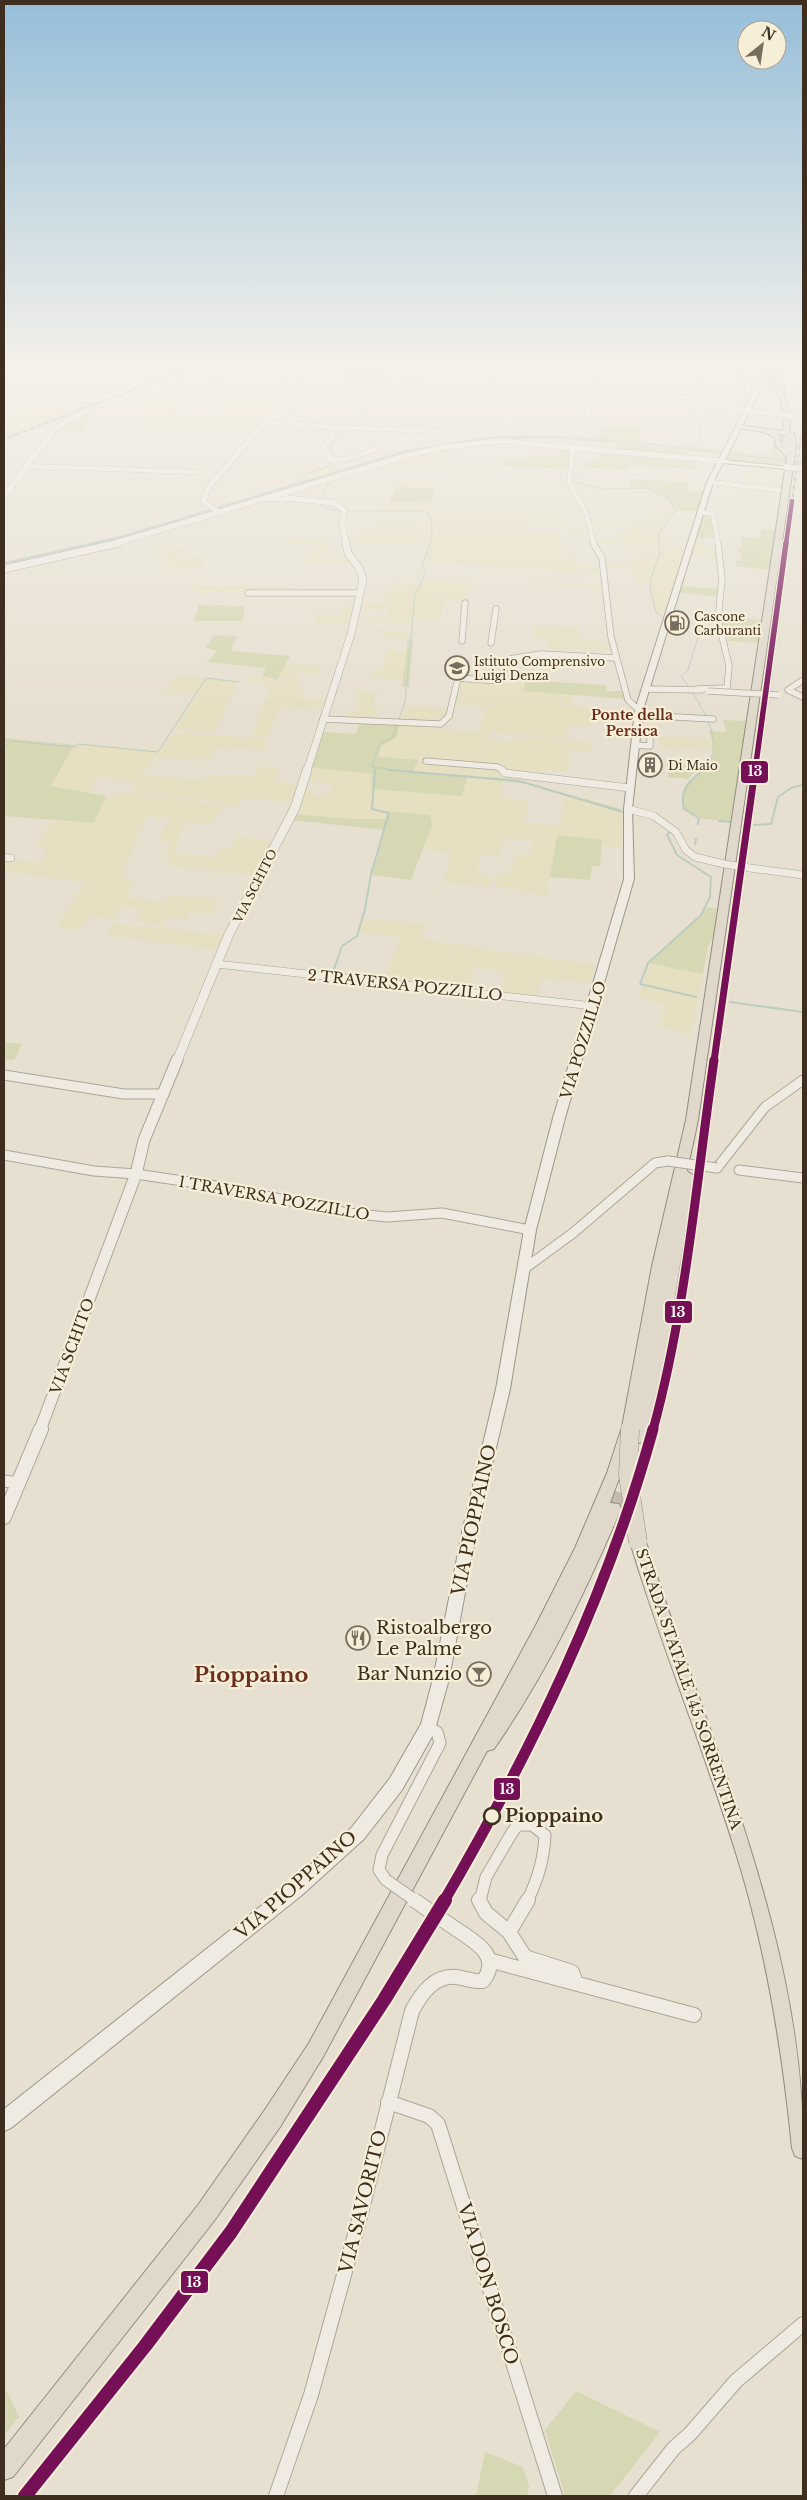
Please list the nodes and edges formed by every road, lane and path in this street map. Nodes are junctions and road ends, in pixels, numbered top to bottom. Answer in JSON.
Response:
{"nodes":[{"id":1,"x":14,"y":482,"type":"edge"},
{"id":2,"x":212,"y":482,"type":"edge"},
{"id":3,"x":321,"y":482,"type":"edge"},
{"id":4,"x":569,"y":482,"type":"edge"},
{"id":5,"x":710,"y":482,"type":"joint"},
{"id":6,"x":786,"y":482,"type":"edge"},
{"id":7,"x":780,"y":490,"type":"dead end"},
{"id":8,"x":284,"y":493,"type":"junction"},
{"id":9,"x":4,"y":496,"type":"edge"},
{"id":10,"x":264,"y":499,"type":"junction"},
{"id":11,"x":294,"y":499,"type":"junction"},
{"id":12,"x":700,"y":512,"type":"junction"},
{"id":13,"x":221,"y":514,"type":"junction"},
{"id":14,"x":4,"y":569,"type":"edge"},
{"id":15,"x":248,"y":593,"type":"dead end"},
{"id":16,"x":360,"y":593,"type":"junction"},
{"id":17,"x":465,"y":602,"type":"dead end"},
{"id":18,"x":496,"y":609,"type":"dead end"},
{"id":19,"x":462,"y":641,"type":"dead end"},
{"id":20,"x":491,"y":643,"type":"dead end"},
{"id":21,"x":616,"y":656,"type":"junction"},
{"id":22,"x":803,"y":680,"type":"edge"},
{"id":23,"x":645,"y":689,"type":"junction"},
{"id":24,"x":689,"y":689,"type":"joint"},
{"id":25,"x":698,"y":690,"type":"junction"},
{"id":26,"x":803,"y":696,"type":"edge"},
{"id":27,"x":803,"y":701,"type":"edge"},
{"id":28,"x":638,"y":712,"type":"junction"},
{"id":29,"x":713,"y":718,"type":"dead end"},
{"id":30,"x":323,"y":719,"type":"junction"},
{"id":31,"x":650,"y":740,"type":"dead end"},
{"id":32,"x":634,"y":745,"type":"junction"},
{"id":33,"x":426,"y":761,"type":"dead end"},
{"id":34,"x":630,"y":788,"type":"junction"},
{"id":35,"x":628,"y":809,"type":"junction"},
{"id":36,"x":803,"y":875,"type":"edge"},
{"id":37,"x":217,"y":964,"type":"junction"},
{"id":38,"x":593,"y":1006,"type":"junction"},
{"id":39,"x":4,"y":1075,"type":"edge"},
{"id":40,"x":803,"y":1080,"type":"edge"},
{"id":41,"x":164,"y":1094,"type":"junction"},
{"id":42,"x":687,"y":1143,"type":"junction"},
{"id":43,"x":4,"y":1155,"type":"edge"},
{"id":44,"x":740,"y":1170,"type":"dead end"},
{"id":45,"x":136,"y":1174,"type":"junction"},
{"id":46,"x":803,"y":1178,"type":"edge"},
{"id":47,"x":530,"y":1230,"type":"junction"},
{"id":48,"x":524,"y":1269,"type":"junction"},
{"id":49,"x":634,"y":1432,"type":"junction"},
{"id":50,"x":4,"y":1481,"type":"edge"},
{"id":51,"x":20,"y":1483,"type":"junction"},
{"id":52,"x":612,"y":1509,"type":"tunnel mouth"},
{"id":53,"x":4,"y":1517,"type":"edge"},
{"id":54,"x":428,"y":1727,"type":"junction"},
{"id":55,"x":464,"y":1776,"type":"junction"},
{"id":56,"x":509,"y":1932,"type":"junction"},
{"id":57,"x":492,"y":1961,"type":"junction"},
{"id":58,"x":576,"y":1984,"type":"junction"},
{"id":59,"x":694,"y":2015,"type":"dead end"},
{"id":60,"x":388,"y":2102,"type":"junction"},
{"id":61,"x":4,"y":2122,"type":"edge"},
{"id":62,"x":803,"y":2148,"type":"edge"},
{"id":63,"x":803,"y":2324,"type":"edge"},
{"id":64,"x":4,"y":2468,"type":"edge"},
{"id":65,"x":276,"y":2496,"type":"edge"},
{"id":66,"x":555,"y":2496,"type":"edge"},
{"id":67,"x":636,"y":2496,"type":"edge"}],
"edges":[{"from":1,"to":9,"type":"street"},
{"from":2,"to":13,"type":"street"},
{"from":3,"to":8,"type":"street"},
{"from":4,"to":21,"type":"street"},
{"from":5,"to":7,"type":"street"},
{"from":5,"to":12,"type":"main road","name":"VIA POZZILLO"},
{"from":6,"to":42,"type":"highway","name":"STRADA STATALE 145 SORRENTINA"},
{"from":8,"to":10,"type":"street"},
{"from":8,"to":11,"type":"street","name":"VIA SCHITO"},
{"from":10,"to":11,"type":"street"},
{"from":10,"to":13,"type":"street"},
{"from":11,"to":16,"type":"street","name":"VIA SCHITO"},
{"from":12,"to":23,"type":"main road","name":"VIA POZZILLO"},
{"from":12,"to":25,"type":"street"},
{"from":13,"to":14,"type":"street"},
{"from":15,"to":16,"type":"street"},
{"from":16,"to":30,"type":"street","name":"VIA SCHITO"},
{"from":17,"to":19,"type":"street"},
{"from":18,"to":20,"type":"street"},
{"from":21,"to":28,"type":"street"},
{"from":21,"to":30,"type":"street"},
{"from":22,"to":26,"type":"street"},
{"from":23,"to":24,"type":"street"},
{"from":23,"to":28,"type":"main road","name":"VIA POZZILLO"},
{"from":24,"to":25,"type":"street"},
{"from":25,"to":27,"type":"street","bridge":true},
{"from":28,"to":29,"type":"street"},
{"from":28,"to":32,"type":"main road","name":"VIA POZZILLO"},
{"from":30,"to":37,"type":"street","name":"VIA SCHITO"},
{"from":31,"to":32,"type":"street"},
{"from":32,"to":34,"type":"main road","name":"VIA POZZILLO"},
{"from":33,"to":34,"type":"street"},
{"from":34,"to":35,"type":"main road","name":"VIA POZZILLO"},
{"from":35,"to":36,"type":"street","bridge":true},
{"from":35,"to":38,"type":"main road","name":"VIA POZZILLO"},
{"from":37,"to":38,"type":"street","name":"2 TRAVERSA POZZILLO"},
{"from":37,"to":41,"type":"street","name":"VIA SCHITO"},
{"from":38,"to":47,"type":"main road","name":"VIA POZZILLO"},
{"from":39,"to":41,"type":"street"},
{"from":40,"to":48,"type":"street","bridge":true},
{"from":41,"to":45,"type":"street","name":"VIA SCHITO"},
{"from":42,"to":49,"type":"highway","name":"STRADA STATALE 145 SORRENTINA"},
{"from":42,"to":49,"type":"highway"},
{"from":43,"to":45,"type":"street"},
{"from":44,"to":46,"type":"street"},
{"from":45,"to":47,"type":"street","name":"1 TRAVERSA POZZILLO"},
{"from":45,"to":51,"type":"street","name":"VIA SCHITO"},
{"from":47,"to":48,"type":"main road","name":"VIA POZZILLO"},
{"from":48,"to":54,"type":"main road","name":"VIA PIOPPAINO"},
{"from":49,"to":55,"type":"highway","bridge":true},
{"from":49,"to":62,"type":"highway","name":"STRADA STATALE 145 SORRENTINA","bridge":true},
{"from":50,"to":51,"type":"street"},
{"from":51,"to":53,"type":"street","name":"VIA SCHITO"},
{"from":52,"to":55,"type":"highway"},
{"from":54,"to":57,"type":"street","bridge":true},
{"from":54,"to":61,"type":"main road","name":"VIA PIOPPAINO"},
{"from":55,"to":64,"type":"highway"},
{"from":56,"to":56,"type":"street"},
{"from":56,"to":58,"type":"street"},
{"from":57,"to":58,"type":"street"},
{"from":57,"to":60,"type":"street","name":"VIA SAVORITO"},
{"from":58,"to":59,"type":"street"},
{"from":60,"to":65,"type":"street","name":"VIA SAVORITO"},
{"from":60,"to":66,"type":"street","name":"VIA DON BOSCO"},
{"from":63,"to":67,"type":"street"}]}
